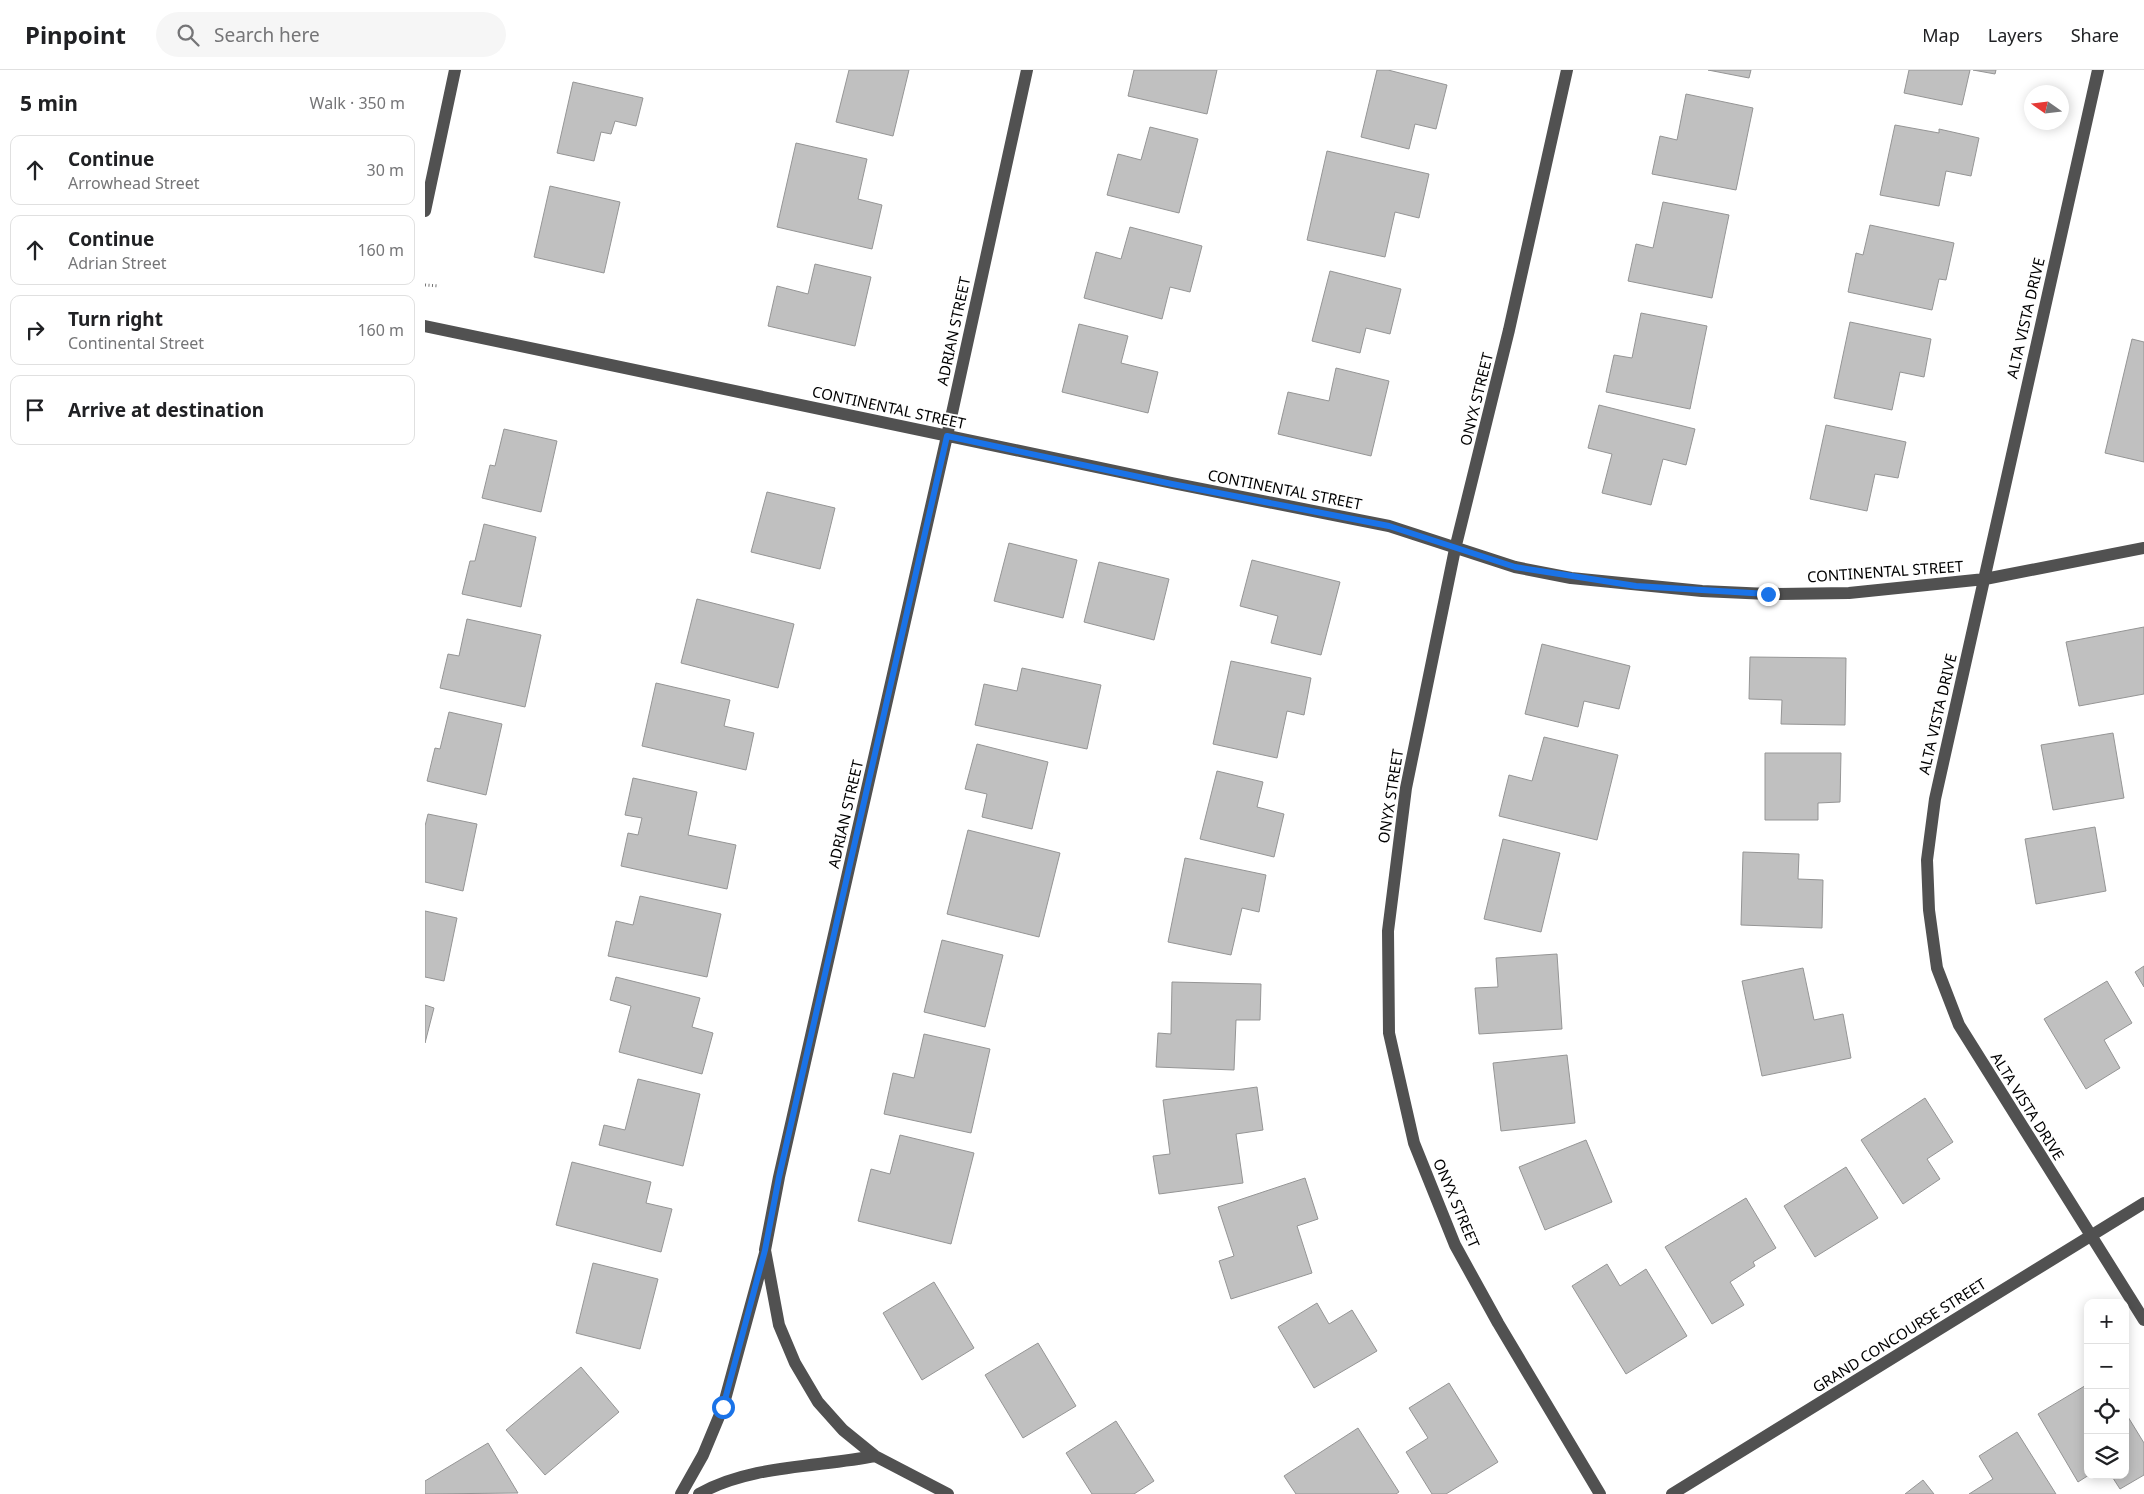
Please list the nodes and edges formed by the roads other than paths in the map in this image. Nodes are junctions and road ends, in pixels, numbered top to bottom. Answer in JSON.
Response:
{"nodes":[{"id":1,"x":455,"y":70,"type":"edge"},
{"id":2,"x":1027,"y":70,"type":"edge"},
{"id":3,"x":1567,"y":70,"type":"edge"},
{"id":4,"x":2098,"y":70,"type":"edge"},
{"id":5,"x":425,"y":211,"type":"edge"},
{"id":6,"x":425,"y":326,"type":"edge"},
{"id":7,"x":947,"y":436,"type":"junction"},
{"id":8,"x":2144,"y":548,"type":"edge"},
{"id":9,"x":1455,"y":549,"type":"junction"},
{"id":10,"x":1985,"y":579,"type":"junction"},
{"id":11,"x":2144,"y":1203,"type":"edge"},
{"id":12,"x":2091,"y":1236,"type":"junction"},
{"id":13,"x":765,"y":1250,"type":"junction"},
{"id":14,"x":2144,"y":1320,"type":"edge"},
{"id":15,"x":875,"y":1456,"type":"junction"},
{"id":16,"x":681,"y":1494,"type":"edge"},
{"id":17,"x":699,"y":1494,"type":"edge"},
{"id":18,"x":947,"y":1494,"type":"edge"},
{"id":19,"x":1600,"y":1494,"type":"edge"},
{"id":20,"x":1672,"y":1494,"type":"edge"}],
"edges":[{"from":1,"to":5,"type":"street"},
{"from":2,"to":7,"type":"street","name":"ADRIAN STREET"},
{"from":3,"to":9,"type":"street","name":"ONYX STREET"},
{"from":4,"to":10,"type":"street","name":"ALTA VISTA DRIVE"},
{"from":6,"to":7,"type":"street","name":"CONTINENTAL STREET"},
{"from":7,"to":9,"type":"street","name":"CONTINENTAL STREET"},
{"from":7,"to":13,"type":"street","name":"ADRIAN STREET"},
{"from":8,"to":10,"type":"street","name":"CONTINENTAL STREET"},
{"from":9,"to":10,"type":"street","name":"CONTINENTAL STREET"},
{"from":9,"to":19,"type":"street","name":"ONYX STREET"},
{"from":10,"to":12,"type":"street","name":"ALTA VISTA DRIVE"},
{"from":11,"to":12,"type":"street","name":"GRAND CONCOURSE STREET"},
{"from":12,"to":14,"type":"street","name":"ALTA VISTA DRIVE"},
{"from":12,"to":20,"type":"street","name":"GRAND CONCOURSE STREET"},
{"from":13,"to":15,"type":"street","name":"ADRIAN STREET"},
{"from":13,"to":16,"type":"street"},
{"from":15,"to":17,"type":"street"},
{"from":15,"to":18,"type":"street","name":"ADRIAN STREET"}]}
